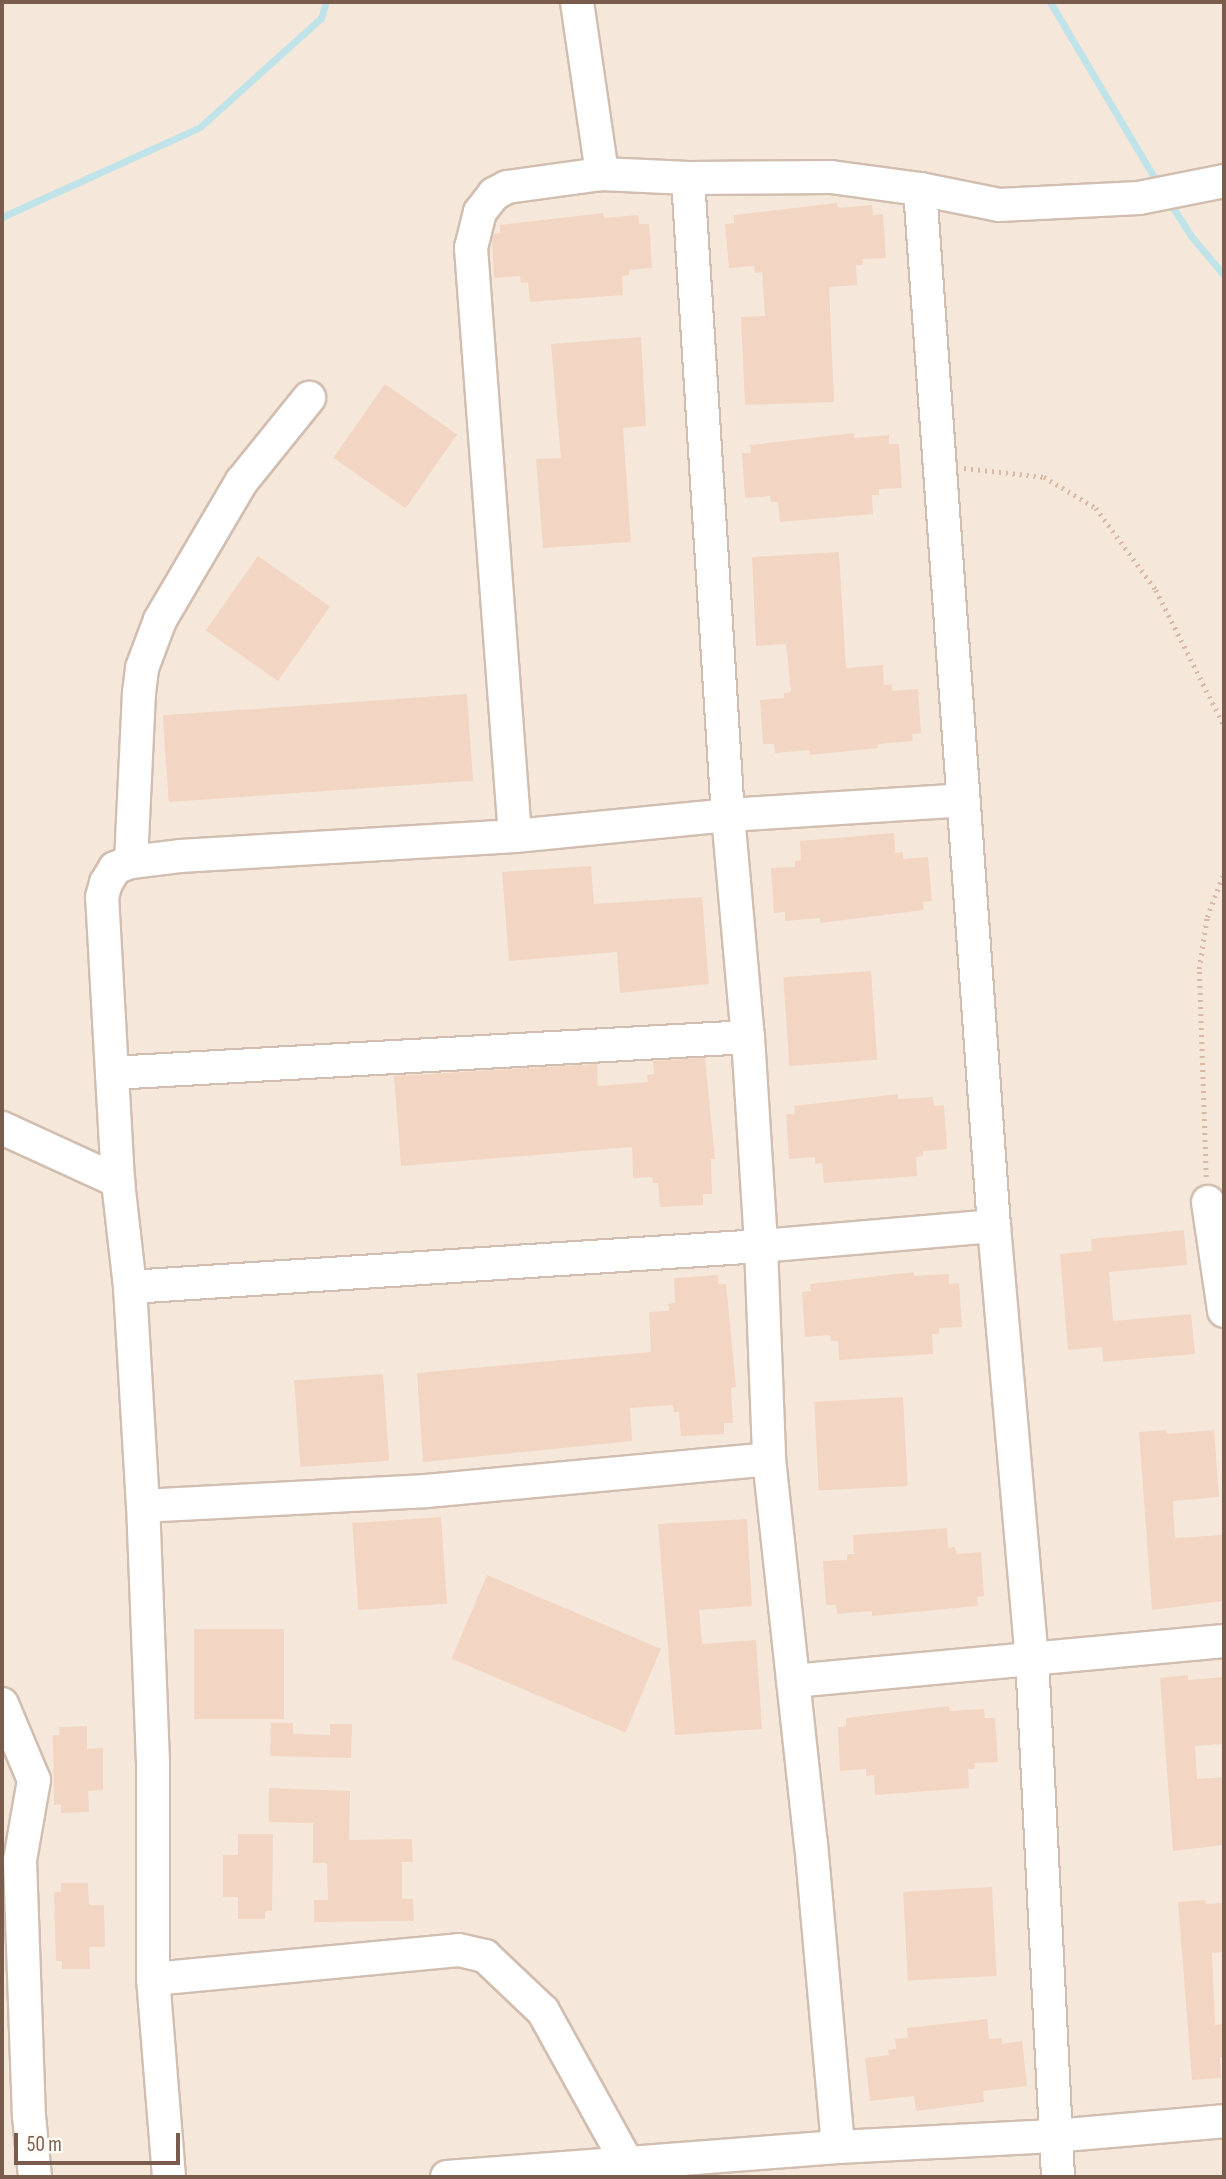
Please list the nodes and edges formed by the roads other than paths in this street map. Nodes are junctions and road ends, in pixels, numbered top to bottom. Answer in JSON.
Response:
{"nodes":[{"id":1,"x":577,"y":2,"type":"edge"},
{"id":2,"x":602,"y":174,"type":"junction"},
{"id":3,"x":688,"y":178,"type":"junction"},
{"id":4,"x":1224,"y":181,"type":"edge"},
{"id":5,"x":920,"y":189,"type":"junction"},
{"id":6,"x":309,"y":398,"type":"dead end"},
{"id":7,"x":964,"y":800,"type":"junction"},
{"id":8,"x":728,"y":815,"type":"junction"},
{"id":9,"x":515,"y":836,"type":"junction"},
{"id":10,"x":131,"y":862,"type":"junction"},
{"id":11,"x":748,"y":1037,"type":"junction"},
{"id":12,"x":111,"y":1073,"type":"junction"},
{"id":13,"x":2,"y":1128,"type":"edge"},
{"id":14,"x":118,"y":1181,"type":"junction"},
{"id":15,"x":1208,"y":1202,"type":"road end"},
{"id":16,"x":994,"y":1226,"type":"junction"},
{"id":17,"x":761,"y":1246,"type":"junction"},
{"id":18,"x":130,"y":1287,"type":"junction"},
{"id":19,"x":1224,"y":1311,"type":"edge"},
{"id":20,"x":769,"y":1459,"type":"junction"},
{"id":21,"x":144,"y":1506,"type":"junction"},
{"id":22,"x":1224,"y":1642,"type":"edge"},
{"id":23,"x":1032,"y":1658,"type":"junction"},
{"id":24,"x":793,"y":1681,"type":"junction"},
{"id":25,"x":2,"y":1704,"type":"edge"},
{"id":26,"x":153,"y":1979,"type":"junction"},
{"id":27,"x":13,"y":1989,"type":"edge"},
{"id":28,"x":1224,"y":2120,"type":"edge"},
{"id":29,"x":1054,"y":2136,"type":"junction"},
{"id":30,"x":838,"y":2147,"type":"junction"},
{"id":31,"x":632,"y":2171,"type":"edge"},
{"id":32,"x":35,"y":2177,"type":"edge"},
{"id":33,"x":169,"y":2177,"type":"edge"},
{"id":34,"x":447,"y":2177,"type":"edge"},
{"id":35,"x":1058,"y":2177,"type":"edge"}],
"edges":[{"from":1,"to":2,"type":"street"},
{"from":2,"to":3,"type":"street"},
{"from":2,"to":9,"type":"street"},
{"from":3,"to":5,"type":"street"},
{"from":3,"to":8,"type":"street"},
{"from":4,"to":5,"type":"street"},
{"from":5,"to":7,"type":"street"},
{"from":6,"to":10,"type":"street"},
{"from":7,"to":8,"type":"street"},
{"from":7,"to":16,"type":"street"},
{"from":8,"to":9,"type":"street"},
{"from":8,"to":11,"type":"street"},
{"from":9,"to":10,"type":"street"},
{"from":10,"to":12,"type":"street"},
{"from":11,"to":12,"type":"street"},
{"from":11,"to":17,"type":"street"},
{"from":12,"to":14,"type":"street"},
{"from":13,"to":14,"type":"street"},
{"from":14,"to":18,"type":"street"},
{"from":15,"to":19,"type":"street"},
{"from":16,"to":17,"type":"street"},
{"from":16,"to":23,"type":"street"},
{"from":17,"to":18,"type":"street"},
{"from":17,"to":20,"type":"street"},
{"from":18,"to":21,"type":"street"},
{"from":20,"to":21,"type":"street"},
{"from":20,"to":24,"type":"street"},
{"from":21,"to":26,"type":"street"},
{"from":22,"to":23,"type":"street"},
{"from":23,"to":24,"type":"street"},
{"from":23,"to":29,"type":"street"},
{"from":24,"to":30,"type":"street"},
{"from":25,"to":27,"type":"street"},
{"from":26,"to":31,"type":"street"},
{"from":26,"to":33,"type":"street"},
{"from":27,"to":32,"type":"street"},
{"from":28,"to":29,"type":"street"},
{"from":29,"to":30,"type":"street"},
{"from":29,"to":35,"type":"street"},
{"from":30,"to":31,"type":"street"},
{"from":31,"to":34,"type":"street"}]}
